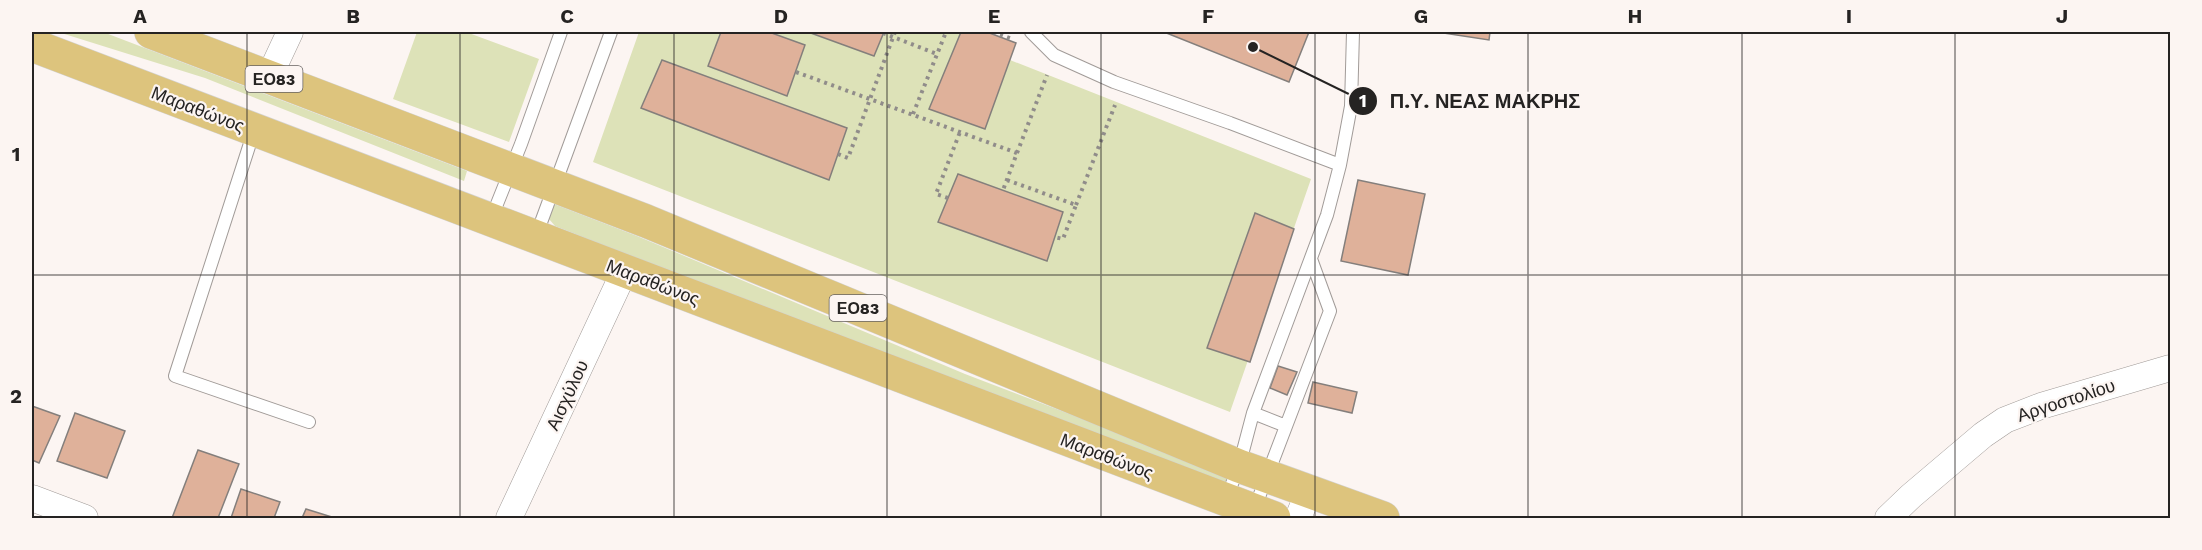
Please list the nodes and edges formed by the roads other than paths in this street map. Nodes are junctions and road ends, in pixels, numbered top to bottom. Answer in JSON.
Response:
{"nodes":[{"id":1,"x":151,"y":32,"type":"edge"},
{"id":2,"x":290,"y":32,"type":"edge"},
{"id":3,"x":561,"y":32,"type":"edge"},
{"id":4,"x":610,"y":32,"type":"edge"},
{"id":5,"x":1031,"y":32,"type":"edge"},
{"id":6,"x":1353,"y":32,"type":"edge"},
{"id":7,"x":32,"y":45,"type":"edge"},
{"id":8,"x":268,"y":77,"type":"junction"},
{"id":9,"x":254,"y":130,"type":"junction"},
{"id":10,"x":516,"y":157,"type":"junction"},
{"id":11,"x":1340,"y":165,"type":"junction"},
{"id":12,"x":555,"y":186,"type":"junction"},
{"id":13,"x":490,"y":220,"type":"junction"},
{"id":14,"x":536,"y":237,"type":"junction"},
{"id":15,"x":1311,"y":259,"type":"junction"},
{"id":16,"x":624,"y":272,"type":"junction"},
{"id":17,"x":2170,"y":368,"type":"edge"},
{"id":18,"x":1253,"y":413,"type":"junction"},
{"id":19,"x":309,"y":422,"type":"dead end"},
{"id":20,"x":1286,"y":426,"type":"junction"},
{"id":21,"x":1253,"y":471,"type":"junction"},
{"id":22,"x":32,"y":498,"type":"edge"},
{"id":23,"x":1303,"y":505,"type":"edge"},
{"id":24,"x":1251,"y":510,"type":"edge"},
{"id":25,"x":85,"y":519,"type":"edge"},
{"id":26,"x":509,"y":519,"type":"edge"},
{"id":27,"x":1383,"y":519,"type":"edge"},
{"id":28,"x":1888,"y":519,"type":"edge"}],
"edges":[{"from":1,"to":8,"type":"main road","number":"ΕΟ83"},
{"from":2,"to":8,"type":"street"},
{"from":3,"to":10,"type":"lane"},
{"from":4,"to":12,"type":"lane"},
{"from":5,"to":11,"type":"lane"},
{"from":6,"to":11,"type":"lane"},
{"from":7,"to":9,"type":"main road","name":"Μαραθώνος","number":"ΕΟ83"},
{"from":8,"to":10,"type":"main road","number":"ΕΟ83"},
{"from":9,"to":13,"type":"main road","name":"Μαραθώνος","number":"ΕΟ83"},
{"from":9,"to":19,"type":"lane"},
{"from":10,"to":12,"type":"main road","number":"ΕΟ83"},
{"from":10,"to":13,"type":"lane"},
{"from":11,"to":15,"type":"lane"},
{"from":12,"to":14,"type":"lane"},
{"from":12,"to":21,"type":"main road","number":"ΕΟ83"},
{"from":13,"to":14,"type":"main road","name":"Μαραθώνος","number":"ΕΟ83"},
{"from":14,"to":16,"type":"main road","name":"Μαραθώνος","number":"ΕΟ83"},
{"from":15,"to":18,"type":"lane"},
{"from":15,"to":20,"type":"lane"},
{"from":16,"to":24,"type":"main road","name":"Μαραθώνος","number":"ΕΟ83"},
{"from":16,"to":26,"type":"street","name":"Αισχύλου"},
{"from":17,"to":28,"type":"street","name":"Αργοστολίου"},
{"from":18,"to":20,"type":"lane"},
{"from":18,"to":21,"type":"lane"},
{"from":20,"to":21,"type":"lane"},
{"from":21,"to":23,"type":"main road","number":"ΕΟ83"},
{"from":21,"to":24,"type":"lane"},
{"from":21,"to":24,"type":"lane"},
{"from":22,"to":25,"type":"street"},
{"from":23,"to":27,"type":"main road","number":"ΕΟ83"}]}
